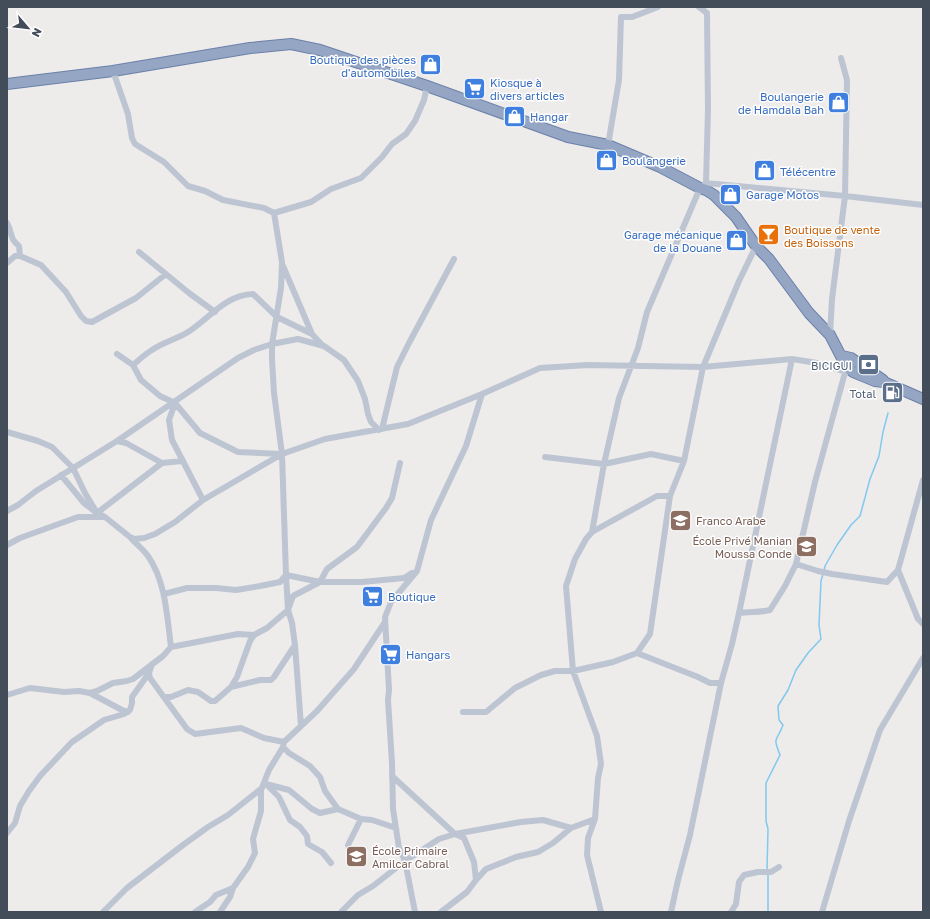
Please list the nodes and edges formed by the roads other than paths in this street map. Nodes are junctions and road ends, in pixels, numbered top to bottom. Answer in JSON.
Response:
{"nodes":[{"id":1,"x":658,"y":7,"type":"edge"},
{"id":2,"x":698,"y":7,"type":"edge"},
{"id":3,"x":841,"y":58,"type":"dead end"},
{"id":4,"x":113,"y":71,"type":"junction"},
{"id":5,"x":7,"y":84,"type":"edge"},
{"id":6,"x":427,"y":86,"type":"junction"},
{"id":7,"x":608,"y":145,"type":"junction"},
{"id":8,"x":703,"y":186,"type":"junction"},
{"id":9,"x":845,"y":196,"type":"junction"},
{"id":10,"x":923,"y":205,"type":"edge"},
{"id":11,"x":274,"y":213,"type":"junction"},
{"id":12,"x":7,"y":223,"type":"edge"},
{"id":13,"x":756,"y":246,"type":"junction"},
{"id":14,"x":139,"y":252,"type":"dead end"},
{"id":15,"x":20,"y":256,"type":"junction"},
{"id":16,"x":454,"y":259,"type":"dead end"},
{"id":17,"x":7,"y":262,"type":"edge"},
{"id":18,"x":282,"y":262,"type":"junction"},
{"id":19,"x":166,"y":274,"type":"junction"},
{"id":20,"x":215,"y":312,"type":"junction"},
{"id":21,"x":277,"y":317,"type":"junction"},
{"id":22,"x":312,"y":334,"type":"junction"},
{"id":23,"x":830,"y":335,"type":"junction"},
{"id":24,"x":272,"y":344,"type":"junction"},
{"id":25,"x":324,"y":346,"type":"junction"},
{"id":26,"x":117,"y":354,"type":"dead end"},
{"id":27,"x":792,"y":359,"type":"junction"},
{"id":28,"x":846,"y":363,"type":"junction"},
{"id":29,"x":133,"y":365,"type":"junction"},
{"id":30,"x":631,"y":366,"type":"junction"},
{"id":31,"x":703,"y":367,"type":"junction"},
{"id":32,"x":482,"y":394,"type":"junction"},
{"id":33,"x":923,"y":399,"type":"edge"},
{"id":34,"x":174,"y":402,"type":"junction"},
{"id":35,"x":380,"y":430,"type":"junction"},
{"id":36,"x":7,"y":432,"type":"edge"},
{"id":37,"x":117,"y":441,"type":"junction"},
{"id":38,"x":282,"y":454,"type":"junction"},
{"id":39,"x":545,"y":457,"type":"dead end"},
{"id":40,"x":182,"y":461,"type":"junction"},
{"id":41,"x":684,"y":461,"type":"junction"},
{"id":42,"x":400,"y":462,"type":"dead end"},
{"id":43,"x":162,"y":463,"type":"junction"},
{"id":44,"x":604,"y":464,"type":"junction"},
{"id":45,"x":73,"y":468,"type":"junction"},
{"id":46,"x":61,"y":476,"type":"junction"},
{"id":47,"x":923,"y":480,"type":"edge"},
{"id":48,"x":670,"y":496,"type":"junction"},
{"id":49,"x":203,"y":500,"type":"junction"},
{"id":50,"x":7,"y":511,"type":"edge"},
{"id":51,"x":98,"y":513,"type":"junction"},
{"id":52,"x":105,"y":517,"type":"junction"},
{"id":53,"x":592,"y":532,"type":"junction"},
{"id":54,"x":130,"y":537,"type":"junction"},
{"id":55,"x":7,"y":545,"type":"edge"},
{"id":56,"x":796,"y":564,"type":"junction"},
{"id":57,"x":898,"y":570,"type":"junction"},
{"id":58,"x":417,"y":571,"type":"junction"},
{"id":59,"x":286,"y":575,"type":"junction"},
{"id":60,"x":320,"y":582,"type":"junction"},
{"id":61,"x":164,"y":594,"type":"junction"},
{"id":62,"x":288,"y":610,"type":"junction"},
{"id":63,"x":739,"y":613,"type":"junction"},
{"id":64,"x":385,"y":622,"type":"junction"},
{"id":65,"x":923,"y":624,"type":"edge"},
{"id":66,"x":254,"y":634,"type":"junction"},
{"id":67,"x":295,"y":646,"type":"junction"},
{"id":68,"x":171,"y":648,"type":"junction"},
{"id":69,"x":637,"y":652,"type":"junction"},
{"id":70,"x":923,"y":658,"type":"edge"},
{"id":71,"x":152,"y":664,"type":"junction"},
{"id":72,"x":573,"y":670,"type":"junction"},
{"id":73,"x":149,"y":673,"type":"junction"},
{"id":74,"x":721,"y":683,"type":"junction"},
{"id":75,"x":231,"y":687,"type":"junction"},
{"id":76,"x":90,"y":693,"type":"junction"},
{"id":77,"x":7,"y":695,"type":"edge"},
{"id":78,"x":164,"y":697,"type":"junction"},
{"id":79,"x":128,"y":712,"type":"junction"},
{"id":80,"x":463,"y":712,"type":"dead end"},
{"id":81,"x":301,"y":726,"type":"junction"},
{"id":82,"x":284,"y":744,"type":"junction"},
{"id":83,"x":392,"y":776,"type":"junction"},
{"id":84,"x":266,"y":784,"type":"junction"},
{"id":85,"x":260,"y":790,"type":"junction"},
{"id":86,"x":338,"y":809,"type":"junction"},
{"id":87,"x":361,"y":819,"type":"junction"},
{"id":88,"x":595,"y":819,"type":"junction"},
{"id":89,"x":396,"y":828,"type":"junction"},
{"id":90,"x":571,"y":828,"type":"junction"},
{"id":91,"x":7,"y":833,"type":"edge"},
{"id":92,"x":455,"y":834,"type":"junction"},
{"id":93,"x":348,"y":845,"type":"dead end"},
{"id":94,"x":405,"y":861,"type":"junction"},
{"id":95,"x":331,"y":863,"type":"dead end"},
{"id":96,"x":779,"y":867,"type":"dead end"},
{"id":97,"x":476,"y":880,"type":"junction"},
{"id":98,"x":233,"y":888,"type":"junction"},
{"id":99,"x":103,"y":912,"type":"edge"},
{"id":100,"x":195,"y":912,"type":"edge"},
{"id":101,"x":220,"y":912,"type":"edge"},
{"id":102,"x":341,"y":912,"type":"edge"},
{"id":103,"x":415,"y":912,"type":"edge"},
{"id":104,"x":442,"y":912,"type":"edge"},
{"id":105,"x":601,"y":912,"type":"edge"},
{"id":106,"x":671,"y":912,"type":"edge"},
{"id":107,"x":732,"y":912,"type":"edge"},
{"id":108,"x":822,"y":912,"type":"edge"}],
"edges":[{"from":1,"to":7,"type":"street"},
{"from":2,"to":8,"type":"street"},
{"from":3,"to":9,"type":"street"},
{"from":4,"to":5,"type":"highway"},
{"from":4,"to":6,"type":"highway"},
{"from":4,"to":11,"type":"street"},
{"from":6,"to":7,"type":"highway"},
{"from":6,"to":11,"type":"street"},
{"from":7,"to":8,"type":"highway"},
{"from":8,"to":9,"type":"street"},
{"from":8,"to":13,"type":"highway"},
{"from":8,"to":30,"type":"street"},
{"from":9,"to":10,"type":"street"},
{"from":9,"to":23,"type":"street"},
{"from":11,"to":18,"type":"street"},
{"from":12,"to":15,"type":"street"},
{"from":13,"to":23,"type":"highway"},
{"from":13,"to":31,"type":"street"},
{"from":14,"to":19,"type":"street"},
{"from":15,"to":17,"type":"street"},
{"from":15,"to":19,"type":"street"},
{"from":16,"to":35,"type":"street"},
{"from":18,"to":21,"type":"street"},
{"from":18,"to":22,"type":"street"},
{"from":19,"to":20,"type":"street"},
{"from":20,"to":21,"type":"street"},
{"from":20,"to":29,"type":"street"},
{"from":21,"to":22,"type":"street"},
{"from":21,"to":24,"type":"street"},
{"from":22,"to":25,"type":"street"},
{"from":23,"to":28,"type":"highway"},
{"from":24,"to":25,"type":"street"},
{"from":24,"to":34,"type":"street"},
{"from":24,"to":38,"type":"street"},
{"from":25,"to":35,"type":"street"},
{"from":26,"to":29,"type":"street"},
{"from":27,"to":28,"type":"street"},
{"from":27,"to":31,"type":"street"},
{"from":27,"to":63,"type":"street"},
{"from":28,"to":33,"type":"highway"},
{"from":28,"to":56,"type":"street"},
{"from":29,"to":34,"type":"street"},
{"from":30,"to":31,"type":"street"},
{"from":30,"to":32,"type":"street"},
{"from":30,"to":44,"type":"street"},
{"from":31,"to":41,"type":"street"},
{"from":32,"to":35,"type":"street"},
{"from":32,"to":58,"type":"street"},
{"from":34,"to":37,"type":"street"},
{"from":34,"to":38,"type":"street"},
{"from":34,"to":40,"type":"street"},
{"from":35,"to":38,"type":"street"},
{"from":36,"to":45,"type":"street"},
{"from":37,"to":43,"type":"street"},
{"from":37,"to":45,"type":"street"},
{"from":38,"to":49,"type":"street"},
{"from":38,"to":59,"type":"street"},
{"from":39,"to":44,"type":"street"},
{"from":40,"to":43,"type":"street"},
{"from":40,"to":49,"type":"street"},
{"from":41,"to":44,"type":"street"},
{"from":41,"to":48,"type":"street"},
{"from":42,"to":60,"type":"street"},
{"from":43,"to":51,"type":"street"},
{"from":44,"to":53,"type":"street"},
{"from":45,"to":46,"type":"street"},
{"from":45,"to":51,"type":"street"},
{"from":46,"to":50,"type":"street"},
{"from":46,"to":51,"type":"street"},
{"from":47,"to":57,"type":"street"},
{"from":48,"to":53,"type":"street"},
{"from":48,"to":69,"type":"street"},
{"from":49,"to":54,"type":"street"},
{"from":51,"to":52,"type":"street"},
{"from":52,"to":54,"type":"street"},
{"from":52,"to":55,"type":"street"},
{"from":53,"to":72,"type":"street"},
{"from":54,"to":61,"type":"street"},
{"from":56,"to":57,"type":"street"},
{"from":56,"to":63,"type":"street"},
{"from":57,"to":65,"type":"street"},
{"from":58,"to":60,"type":"street"},
{"from":58,"to":64,"type":"street"},
{"from":59,"to":60,"type":"street"},
{"from":59,"to":61,"type":"street"},
{"from":59,"to":62,"type":"street"},
{"from":60,"to":62,"type":"street"},
{"from":61,"to":68,"type":"street"},
{"from":62,"to":66,"type":"street"},
{"from":62,"to":67,"type":"street"},
{"from":63,"to":74,"type":"street"},
{"from":64,"to":81,"type":"street"},
{"from":64,"to":83,"type":"street"},
{"from":66,"to":68,"type":"street"},
{"from":66,"to":75,"type":"street"},
{"from":67,"to":75,"type":"street"},
{"from":67,"to":81,"type":"street"},
{"from":68,"to":71,"type":"street"},
{"from":69,"to":72,"type":"street"},
{"from":69,"to":74,"type":"street"},
{"from":70,"to":108,"type":"street"},
{"from":71,"to":73,"type":"street"},
{"from":71,"to":76,"type":"street"},
{"from":72,"to":80,"type":"street"},
{"from":72,"to":88,"type":"street"},
{"from":73,"to":78,"type":"street"},
{"from":73,"to":79,"type":"street"},
{"from":74,"to":106,"type":"street"},
{"from":75,"to":78,"type":"street"},
{"from":76,"to":77,"type":"street"},
{"from":76,"to":79,"type":"street"},
{"from":78,"to":82,"type":"street"},
{"from":79,"to":91,"type":"street"},
{"from":81,"to":82,"type":"street"},
{"from":82,"to":85,"type":"street"},
{"from":82,"to":86,"type":"street"},
{"from":83,"to":89,"type":"street"},
{"from":83,"to":92,"type":"street"},
{"from":84,"to":85,"type":"street"},
{"from":84,"to":86,"type":"street"},
{"from":84,"to":95,"type":"street"},
{"from":85,"to":98,"type":"street"},
{"from":85,"to":99,"type":"street"},
{"from":86,"to":87,"type":"street"},
{"from":87,"to":89,"type":"street"},
{"from":87,"to":93,"type":"street"},
{"from":88,"to":90,"type":"street"},
{"from":88,"to":105,"type":"street"},
{"from":89,"to":94,"type":"street"},
{"from":90,"to":92,"type":"street"},
{"from":90,"to":97,"type":"street"},
{"from":92,"to":94,"type":"street"},
{"from":92,"to":97,"type":"street"},
{"from":94,"to":102,"type":"street"},
{"from":94,"to":103,"type":"street"},
{"from":96,"to":107,"type":"street"},
{"from":97,"to":104,"type":"street"},
{"from":98,"to":100,"type":"street"},
{"from":98,"to":101,"type":"street"}]}
